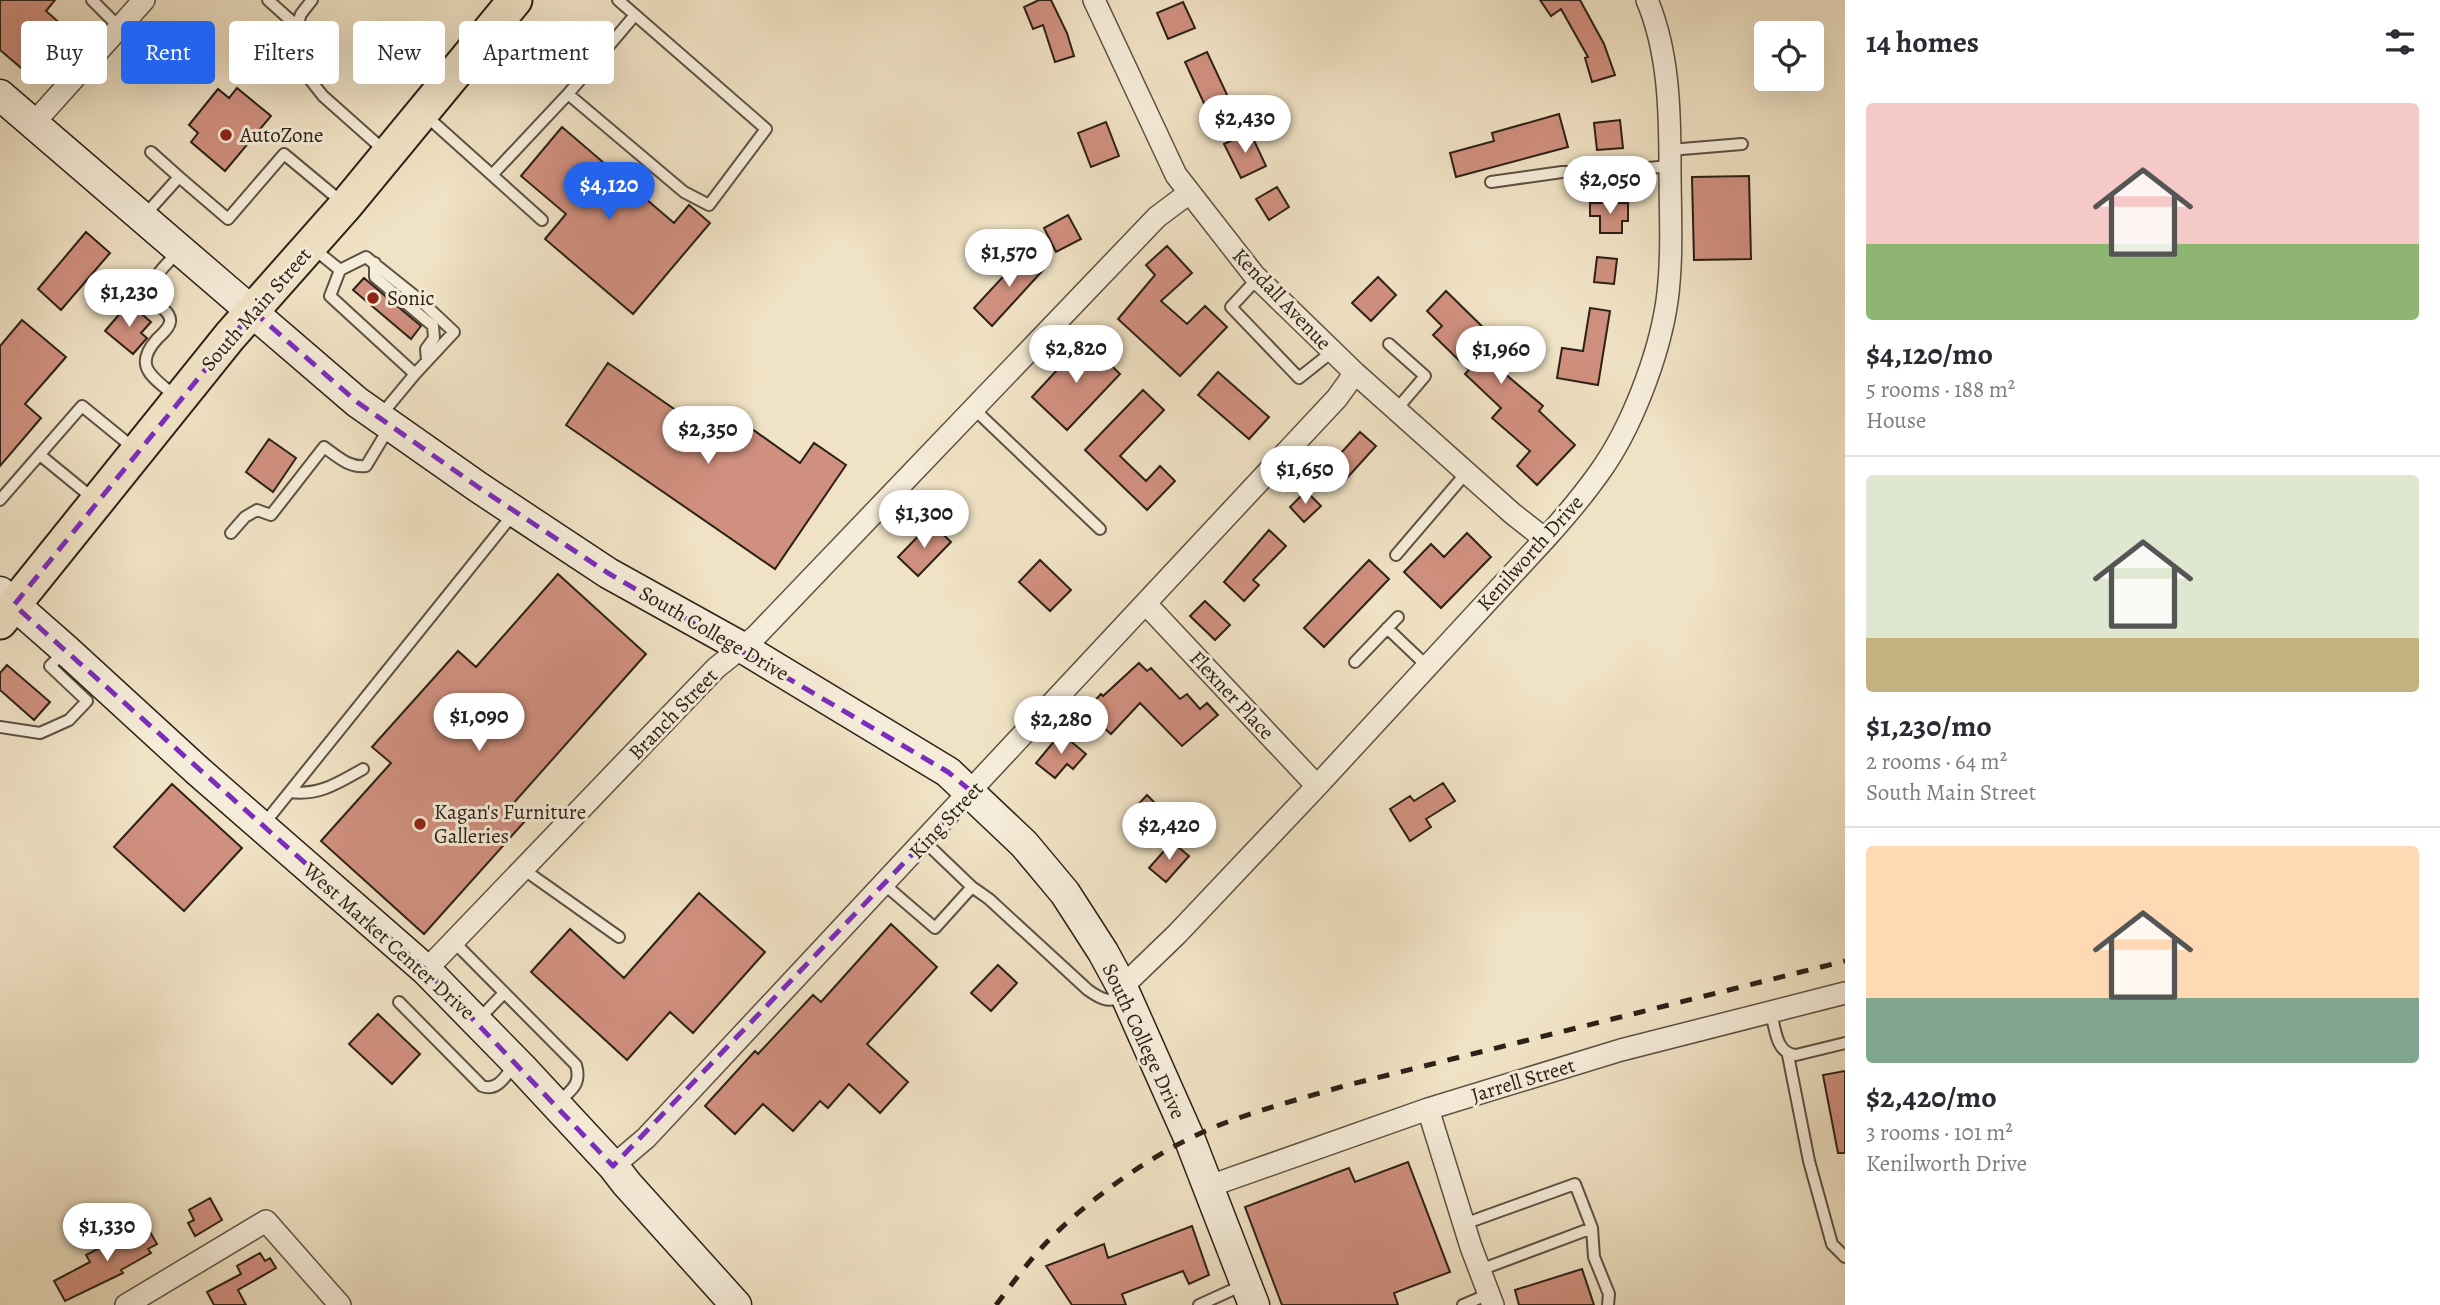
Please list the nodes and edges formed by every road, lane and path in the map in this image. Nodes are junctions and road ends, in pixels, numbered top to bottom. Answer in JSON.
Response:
{"nodes":[{"id":1,"x":92,"y":0,"type":"edge"},
{"id":2,"x":144,"y":0,"type":"edge"},
{"id":3,"x":268,"y":0,"type":"edge"},
{"id":4,"x":312,"y":0,"type":"edge"},
{"id":5,"x":515,"y":0,"type":"edge"},
{"id":6,"x":618,"y":0,"type":"edge"},
{"id":7,"x":1094,"y":0,"type":"edge"},
{"id":8,"x":1647,"y":0,"type":"edge"},
{"id":9,"x":635,"y":15,"type":"junction"},
{"id":10,"x":291,"y":21,"type":"edge"},
{"id":11,"x":299,"y":21,"type":"edge"},
{"id":12,"x":120,"y":28,"type":"junction"},
{"id":13,"x":313,"y":84,"type":"edge"},
{"id":14,"x":568,"y":94,"type":"junction"},
{"id":15,"x":0,"y":95,"type":"edge"},
{"id":16,"x":422,"y":112,"type":"junction"},
{"id":17,"x":33,"y":124,"type":"junction"},
{"id":18,"x":1742,"y":144,"type":"dead end"},
{"id":19,"x":151,"y":152,"type":"dead end"},
{"id":20,"x":388,"y":154,"type":"junction"},
{"id":21,"x":1670,"y":158,"type":"junction"},
{"id":22,"x":492,"y":175,"type":"junction"},
{"id":23,"x":179,"y":177,"type":"junction"},
{"id":24,"x":1491,"y":182,"type":"dead end"},
{"id":25,"x":1189,"y":192,"type":"junction"},
{"id":26,"x":346,"y":205,"type":"junction"},
{"id":27,"x":142,"y":218,"type":"junction"},
{"id":28,"x":542,"y":219,"type":"dead end"},
{"id":29,"x":310,"y":246,"type":"junction"},
{"id":30,"x":179,"y":250,"type":"junction"},
{"id":31,"x":375,"y":263,"type":"junction"},
{"id":32,"x":340,"y":270,"type":"junction"},
{"id":33,"x":1258,"y":279,"type":"junction"},
{"id":34,"x":253,"y":311,"type":"junction"},
{"id":35,"x":1389,"y":344,"type":"dead end"},
{"id":36,"x":1333,"y":351,"type":"junction"},
{"id":37,"x":427,"y":361,"type":"junction"},
{"id":38,"x":1355,"y":373,"type":"junction"},
{"id":39,"x":415,"y":374,"type":"junction"},
{"id":40,"x":179,"y":400,"type":"junction"},
{"id":41,"x":974,"y":409,"type":"junction"},
{"id":42,"x":1396,"y":410,"type":"junction"},
{"id":43,"x":385,"y":421,"type":"junction"},
{"id":44,"x":138,"y":452,"type":"junction"},
{"id":45,"x":40,"y":455,"type":"junction"},
{"id":46,"x":1466,"y":472,"type":"junction"},
{"id":47,"x":0,"y":500,"type":"edge"},
{"id":48,"x":97,"y":502,"type":"junction"},
{"id":49,"x":515,"y":511,"type":"junction"},
{"id":50,"x":1100,"y":529,"type":"dead end"},
{"id":51,"x":231,"y":533,"type":"dead end"},
{"id":52,"x":1545,"y":539,"type":"junction"},
{"id":53,"x":1396,"y":555,"type":"dead end"},
{"id":54,"x":1146,"y":604,"type":"junction"},
{"id":55,"x":5,"y":606,"type":"edge"},
{"id":56,"x":1398,"y":617,"type":"dead end"},
{"id":57,"x":1387,"y":628,"type":"junction"},
{"id":58,"x":743,"y":648,"type":"junction"},
{"id":59,"x":1355,"y":662,"type":"dead end"},
{"id":60,"x":1428,"y":667,"type":"junction"},
{"id":61,"x":95,"y":692,"type":"junction"},
{"id":62,"x":0,"y":727,"type":"edge"},
{"id":63,"x":363,"y":769,"type":"dead end"},
{"id":64,"x":1317,"y":786,"type":"junction"},
{"id":65,"x":290,"y":792,"type":"junction"},
{"id":66,"x":972,"y":792,"type":"junction"},
{"id":67,"x":262,"y":827,"type":"junction"},
{"id":68,"x":925,"y":842,"type":"junction"},
{"id":69,"x":523,"y":870,"type":"junction"},
{"id":70,"x":885,"y":885,"type":"junction"},
{"id":71,"x":972,"y":887,"type":"junction"},
{"id":72,"x":619,"y":937,"type":"dead end"},
{"id":73,"x":454,"y":942,"type":"junction"},
{"id":74,"x":426,"y":971,"type":"junction"},
{"id":75,"x":1124,"y":991,"type":"junction"},
{"id":76,"x":504,"y":993,"type":"junction"},
{"id":77,"x":1845,"y":993,"type":"edge"},
{"id":78,"x":399,"y":1002,"type":"dead end"},
{"id":79,"x":1770,"y":1012,"type":"junction"},
{"id":80,"x":477,"y":1021,"type":"junction"},
{"id":81,"x":1845,"y":1043,"type":"edge"},
{"id":82,"x":1787,"y":1055,"type":"junction"},
{"id":83,"x":517,"y":1062,"type":"junction"},
{"id":84,"x":567,"y":1094,"type":"junction"},
{"id":85,"x":1428,"y":1109,"type":"junction"},
{"id":86,"x":613,"y":1166,"type":"junction"},
{"id":87,"x":1207,"y":1186,"type":"junction"},
{"id":88,"x":1464,"y":1224,"type":"junction"},
{"id":89,"x":1592,"y":1228,"type":"junction"},
{"id":90,"x":1845,"y":1257,"type":"edge"},
{"id":91,"x":1480,"y":1270,"type":"junction"},
{"id":92,"x":1250,"y":1294,"type":"edge"},
{"id":93,"x":1491,"y":1300,"type":"edge"},
{"id":94,"x":126,"y":1305,"type":"edge"},
{"id":95,"x":340,"y":1305,"type":"edge"},
{"id":96,"x":736,"y":1305,"type":"edge"},
{"id":97,"x":1199,"y":1305,"type":"edge"},
{"id":98,"x":1463,"y":1305,"type":"edge"},
{"id":99,"x":1608,"y":1305,"type":"edge"}],
"edges":[{"from":1,"to":12,"type":"lane"},
{"from":2,"to":12,"type":"street"},
{"from":3,"to":10,"type":"lane"},
{"from":4,"to":11,"type":"lane"},
{"from":5,"to":16,"type":"main road","name":"South Main Street"},
{"from":6,"to":9,"type":"lane"},
{"from":7,"to":25,"type":"street","name":"Kendall Avenue"},
{"from":8,"to":21,"type":"street","name":"Kenilworth Drive"},
{"from":9,"to":14,"type":"lane"},
{"from":9,"to":14,"type":"lane"},
{"from":12,"to":17,"type":"street"},
{"from":13,"to":20,"type":"lane"},
{"from":14,"to":22,"type":"lane"},
{"from":15,"to":17,"type":"main road","name":"South College Drive"},
{"from":16,"to":20,"type":"main road","name":"South Main Street"},
{"from":16,"to":22,"type":"lane"},
{"from":17,"to":27,"type":"main road","name":"South College Drive"},
{"from":18,"to":21,"type":"lane"},
{"from":19,"to":23,"type":"lane"},
{"from":20,"to":26,"type":"main road","name":"South Main Street"},
{"from":21,"to":24,"type":"lane"},
{"from":21,"to":52,"type":"street","name":"Kenilworth Drive"},
{"from":22,"to":28,"type":"lane"},
{"from":23,"to":26,"type":"lane"},
{"from":23,"to":27,"type":"lane"},
{"from":25,"to":33,"type":"street","name":"Kendall Avenue"},
{"from":25,"to":41,"type":"street","name":"Branch Street"},
{"from":26,"to":29,"type":"main road","name":"South Main Street"},
{"from":27,"to":30,"type":"main road","name":"South College Drive"},
{"from":29,"to":32,"type":"lane"},
{"from":29,"to":34,"type":"main road","name":"South Main Street"},
{"from":30,"to":34,"type":"main road","name":"South College Drive"},
{"from":30,"to":40,"type":"lane"},
{"from":31,"to":32,"type":"lane"},
{"from":31,"to":37,"type":"lane"},
{"from":31,"to":37,"type":"lane"},
{"from":32,"to":39,"type":"lane"},
{"from":33,"to":36,"type":"street","name":"Kendall Avenue"},
{"from":33,"to":36,"type":"lane"},
{"from":34,"to":40,"type":"main road","name":"South Main Street"},
{"from":34,"to":43,"type":"main road","name":"South College Drive"},
{"from":35,"to":42,"type":"lane"},
{"from":36,"to":38,"type":"street","name":"Kendall Avenue"},
{"from":37,"to":39,"type":"lane"},
{"from":38,"to":42,"type":"street","name":"Kendall Avenue"},
{"from":38,"to":54,"type":"street","name":"King Street"},
{"from":39,"to":43,"type":"lane"},
{"from":40,"to":44,"type":"main road","name":"South Main Street"},
{"from":41,"to":50,"type":"lane"},
{"from":41,"to":58,"type":"street","name":"Branch Street"},
{"from":42,"to":46,"type":"street","name":"Kendall Avenue"},
{"from":43,"to":49,"type":"main road","name":"South College Drive"},
{"from":43,"to":51,"type":"lane"},
{"from":44,"to":45,"type":"lane"},
{"from":44,"to":48,"type":"main road","name":"South Main Street"},
{"from":45,"to":47,"type":"lane"},
{"from":45,"to":48,"type":"lane"},
{"from":46,"to":52,"type":"street","name":"Kendall Avenue"},
{"from":46,"to":53,"type":"lane"},
{"from":48,"to":55,"type":"main road","name":"South Main Street"},
{"from":49,"to":58,"type":"main road","name":"South College Drive"},
{"from":49,"to":65,"type":"lane"},
{"from":52,"to":60,"type":"street","name":"Kenilworth Drive"},
{"from":54,"to":64,"type":"street","name":"Flexner Place"},
{"from":54,"to":66,"type":"street","name":"King Street"},
{"from":55,"to":61,"type":"main road","name":"West Market Center Drive"},
{"from":56,"to":57,"type":"lane"},
{"from":57,"to":59,"type":"lane"},
{"from":57,"to":60,"type":"lane"},
{"from":58,"to":66,"type":"main road","name":"South College Drive"},
{"from":58,"to":69,"type":"street","name":"Branch Street"},
{"from":60,"to":64,"type":"street","name":"Kenilworth Drive"},
{"from":61,"to":62,"type":"lane"},
{"from":61,"to":67,"type":"main road","name":"West Market Center Drive"},
{"from":63,"to":65,"type":"lane"},
{"from":64,"to":75,"type":"street","name":"Kenilworth Drive"},
{"from":65,"to":67,"type":"lane"},
{"from":66,"to":68,"type":"street","name":"King Street"},
{"from":66,"to":75,"type":"main road","name":"South College Drive"},
{"from":67,"to":74,"type":"main road","name":"West Market Center Drive"},
{"from":68,"to":70,"type":"street","name":"King Street"},
{"from":68,"to":71,"type":"lane"},
{"from":69,"to":72,"type":"lane"},
{"from":69,"to":73,"type":"street","name":"Branch Street"},
{"from":70,"to":71,"type":"lane"},
{"from":70,"to":86,"type":"street","name":"King Street"},
{"from":71,"to":75,"type":"lane"},
{"from":73,"to":74,"type":"street","name":"Branch Street"},
{"from":73,"to":76,"type":"lane"},
{"from":74,"to":80,"type":"main road","name":"West Market Center Drive"},
{"from":75,"to":87,"type":"main road","name":"South College Drive"},
{"from":76,"to":80,"type":"lane"},
{"from":76,"to":84,"type":"lane"},
{"from":77,"to":79,"type":"street","name":"Jarrell Street"},
{"from":78,"to":83,"type":"lane"},
{"from":79,"to":82,"type":"lane"},
{"from":79,"to":85,"type":"street","name":"Jarrell Street"},
{"from":80,"to":83,"type":"main road","name":"West Market Center Drive"},
{"from":81,"to":82,"type":"lane"},
{"from":82,"to":90,"type":"lane"},
{"from":83,"to":84,"type":"main road","name":"West Market Center Drive"},
{"from":84,"to":86,"type":"main road","name":"West Market Center Drive"},
{"from":85,"to":87,"type":"street","name":"Jarrell Street"},
{"from":85,"to":88,"type":"street"},
{"from":86,"to":96,"type":"main road","name":"West Market Center Drive"},
{"from":87,"to":92,"type":"main road","name":"South College Drive"},
{"from":88,"to":89,"type":"lane"},
{"from":88,"to":91,"type":"street"},
{"from":89,"to":91,"type":"lane"},
{"from":89,"to":99,"type":"lane"},
{"from":91,"to":93,"type":"street"},
{"from":92,"to":97,"type":"lane"},
{"from":93,"to":98,"type":"lane"},
{"from":94,"to":95,"type":"street"}]}
